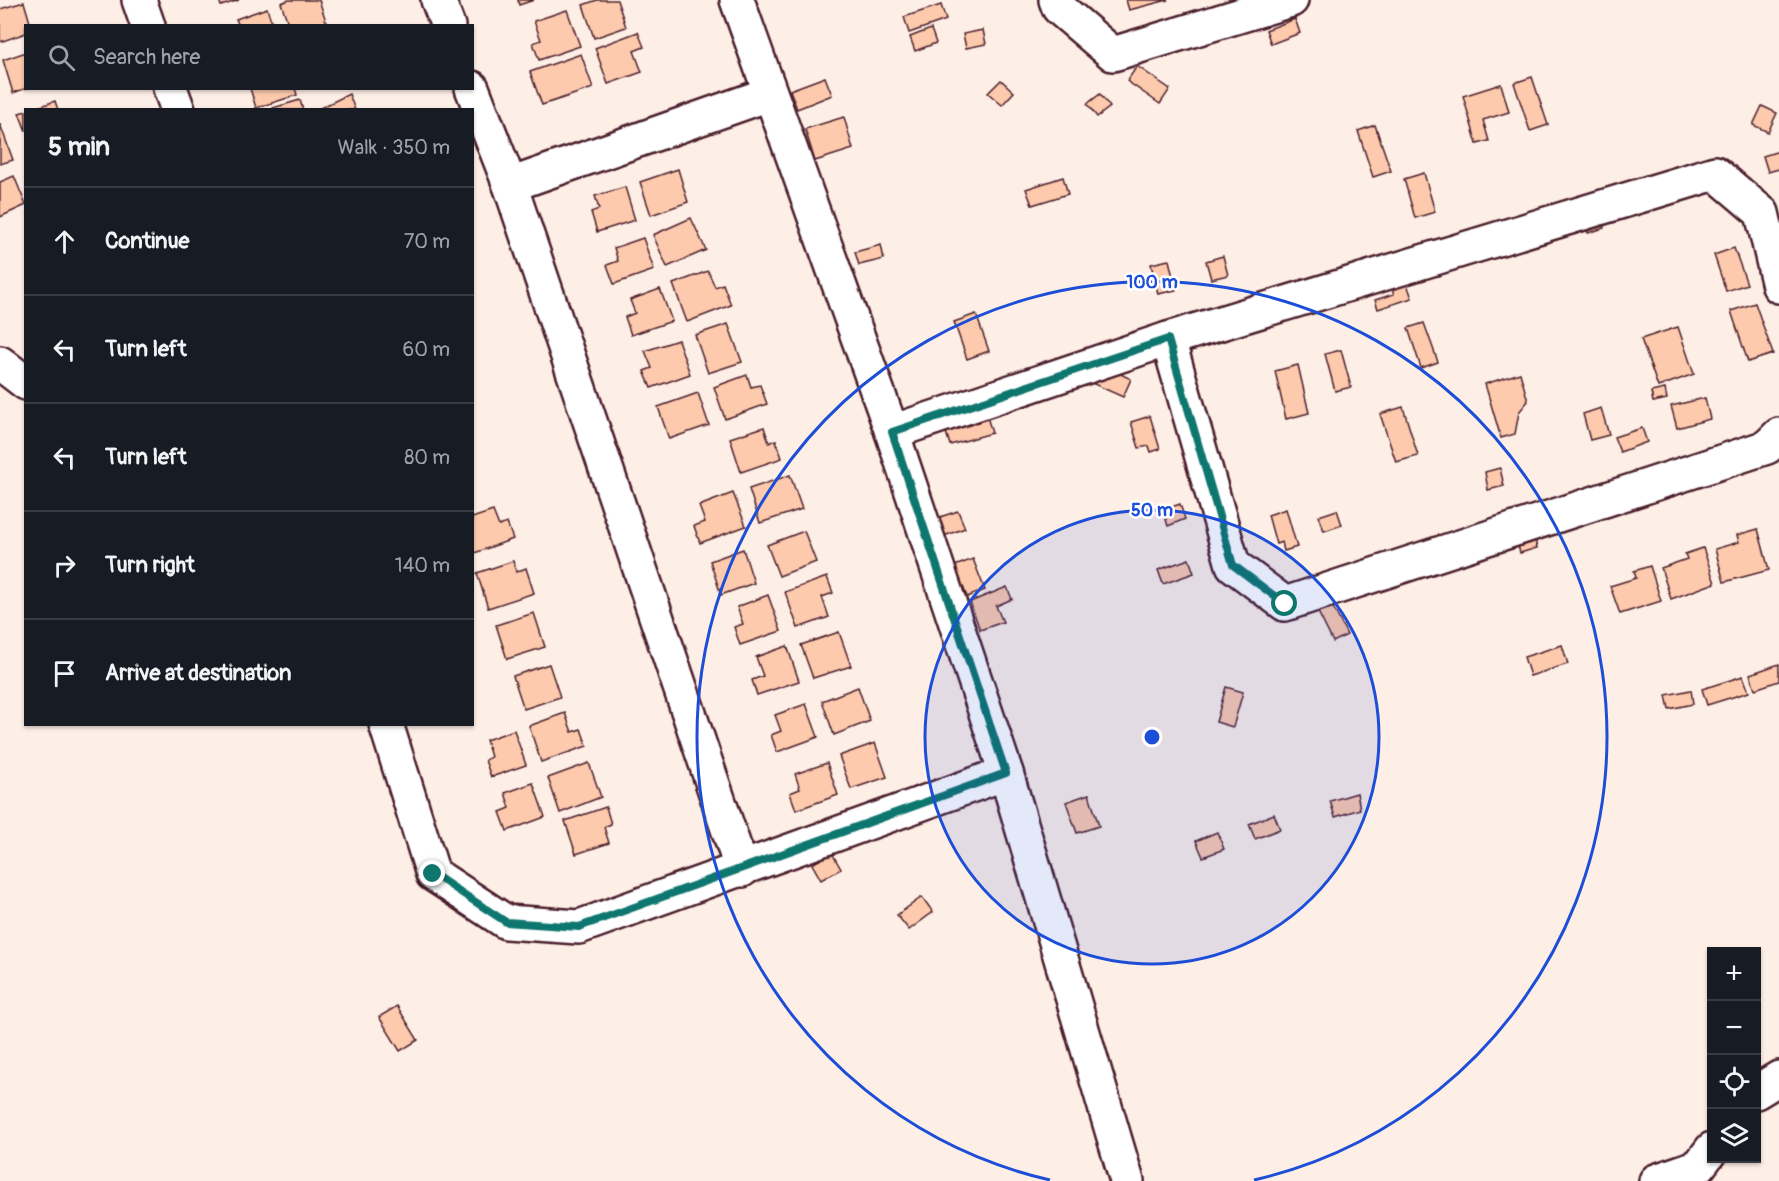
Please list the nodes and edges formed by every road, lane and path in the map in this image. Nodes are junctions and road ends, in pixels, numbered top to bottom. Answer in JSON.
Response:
{"nodes":[{"id":1,"x":139,"y":0,"type":"edge"},
{"id":2,"x":438,"y":0,"type":"edge"},
{"id":3,"x":737,"y":0,"type":"edge"},
{"id":4,"x":1056,"y":0,"type":"edge"},
{"id":5,"x":1291,"y":0,"type":"edge"},
{"id":6,"x":147,"y":24,"type":"edge"},
{"id":7,"x":446,"y":24,"type":"edge"},
{"id":8,"x":171,"y":90,"type":"edge"},
{"id":9,"x":473,"y":90,"type":"edge"},
{"id":10,"x":769,"y":94,"type":"junction"},
{"id":11,"x":177,"y":108,"type":"edge"},
{"id":12,"x":510,"y":185,"type":"junction"},
{"id":13,"x":1779,"y":286,"type":"edge"},
{"id":14,"x":1168,"y":339,"type":"junction"},
{"id":15,"x":0,"y":363,"type":"edge"},
{"id":16,"x":24,"y":381,"type":"edge"},
{"id":17,"x":892,"y":432,"type":"junction"},
{"id":18,"x":1779,"y":435,"type":"edge"},
{"id":19,"x":387,"y":726,"type":"edge"},
{"id":20,"x":1006,"y":773,"type":"junction"},
{"id":21,"x":742,"y":870,"type":"junction"},
{"id":22,"x":1779,"y":1077,"type":"edge"},
{"id":23,"x":1761,"y":1089,"type":"edge"},
{"id":24,"x":1707,"y":1156,"type":"edge"},
{"id":25,"x":1127,"y":1181,"type":"edge"},
{"id":26,"x":1656,"y":1181,"type":"edge"}],
"edges":[{"from":1,"to":6,"type":"street"},
{"from":2,"to":7,"type":"street"},
{"from":3,"to":10,"type":"street"},
{"from":4,"to":5,"type":"street"},
{"from":8,"to":11,"type":"street"},
{"from":9,"to":12,"type":"street"},
{"from":10,"to":12,"type":"street"},
{"from":10,"to":17,"type":"street"},
{"from":12,"to":21,"type":"street"},
{"from":13,"to":14,"type":"street"},
{"from":14,"to":17,"type":"street"},
{"from":14,"to":18,"type":"street"},
{"from":15,"to":16,"type":"street"},
{"from":17,"to":20,"type":"street"},
{"from":19,"to":21,"type":"street"},
{"from":20,"to":21,"type":"street"},
{"from":20,"to":25,"type":"street"},
{"from":22,"to":23,"type":"street"},
{"from":24,"to":26,"type":"street"}]}
